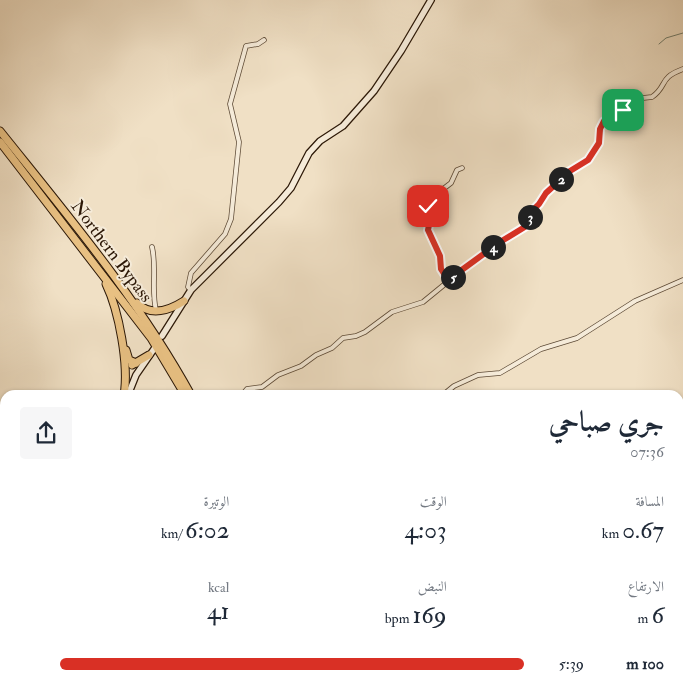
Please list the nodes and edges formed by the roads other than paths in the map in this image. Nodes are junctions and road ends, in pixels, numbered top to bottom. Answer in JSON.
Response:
{"nodes":[{"id":1,"x":431,"y":0,"type":"edge"},
{"id":2,"x":264,"y":40,"type":"dead end"},
{"id":3,"x":683,"y":69,"type":"edge"},
{"id":4,"x":0,"y":132,"type":"edge"},
{"id":5,"x":0,"y":142,"type":"edge"},
{"id":6,"x":462,"y":168,"type":"dead end"},
{"id":7,"x":152,"y":247,"type":"dead end"},
{"id":8,"x":102,"y":277,"type":"junction"},
{"id":9,"x":448,"y":280,"type":"junction"},
{"id":10,"x":683,"y":280,"type":"edge"},
{"id":11,"x":118,"y":282,"type":"junction"},
{"id":12,"x":191,"y":290,"type":"junction"},
{"id":13,"x":184,"y":301,"type":"joint"},
{"id":14,"x":176,"y":310,"type":"junction"},
{"id":15,"x":130,"y":311,"type":"junction"},
{"id":16,"x":154,"y":311,"type":"junction"},
{"id":17,"x":154,"y":332,"type":"junction"},
{"id":18,"x":162,"y":336,"type":"dead end"},
{"id":19,"x":154,"y":349,"type":"dead end"},
{"id":20,"x":149,"y":355,"type":"joint"},
{"id":21,"x":132,"y":367,"type":"junction"},
{"id":22,"x":128,"y":390,"type":"edge"},
{"id":23,"x":128,"y":390,"type":"edge"},
{"id":24,"x":181,"y":390,"type":"edge"},
{"id":25,"x":188,"y":390,"type":"edge"},
{"id":26,"x":246,"y":390,"type":"edge"},
{"id":27,"x":449,"y":390,"type":"edge"}],
"edges":[{"from":1,"to":12,"type":"main road"},
{"from":2,"to":12,"type":"street"},
{"from":3,"to":9,"type":"street"},
{"from":4,"to":11,"type":"highway","name":"Northern Bypass"},
{"from":5,"to":8,"type":"highway","name":"Northern Bypass"},
{"from":6,"to":9,"type":"street"},
{"from":7,"to":16,"type":"street"},
{"from":8,"to":15,"type":"highway","name":"Northern Bypass"},
{"from":8,"to":21,"type":"highway"},
{"from":9,"to":26,"type":"street"},
{"from":10,"to":27,"type":"street"},
{"from":11,"to":16,"type":"highway"},
{"from":11,"to":17,"type":"highway","name":"Northern Bypass"},
{"from":12,"to":13,"type":"main road"},
{"from":13,"to":14,"type":"highway"},
{"from":14,"to":16,"type":"highway"},
{"from":14,"to":18,"type":"main road"},
{"from":15,"to":21,"type":"highway"},
{"from":15,"to":24,"type":"highway","name":"Northern Bypass"},
{"from":16,"to":17,"type":"highway"},
{"from":17,"to":25,"type":"highway","name":"Northern Bypass"},
{"from":19,"to":20,"type":"main road"},
{"from":20,"to":21,"type":"highway"},
{"from":21,"to":22,"type":"highway"},
{"from":21,"to":23,"type":"main road"}]}
